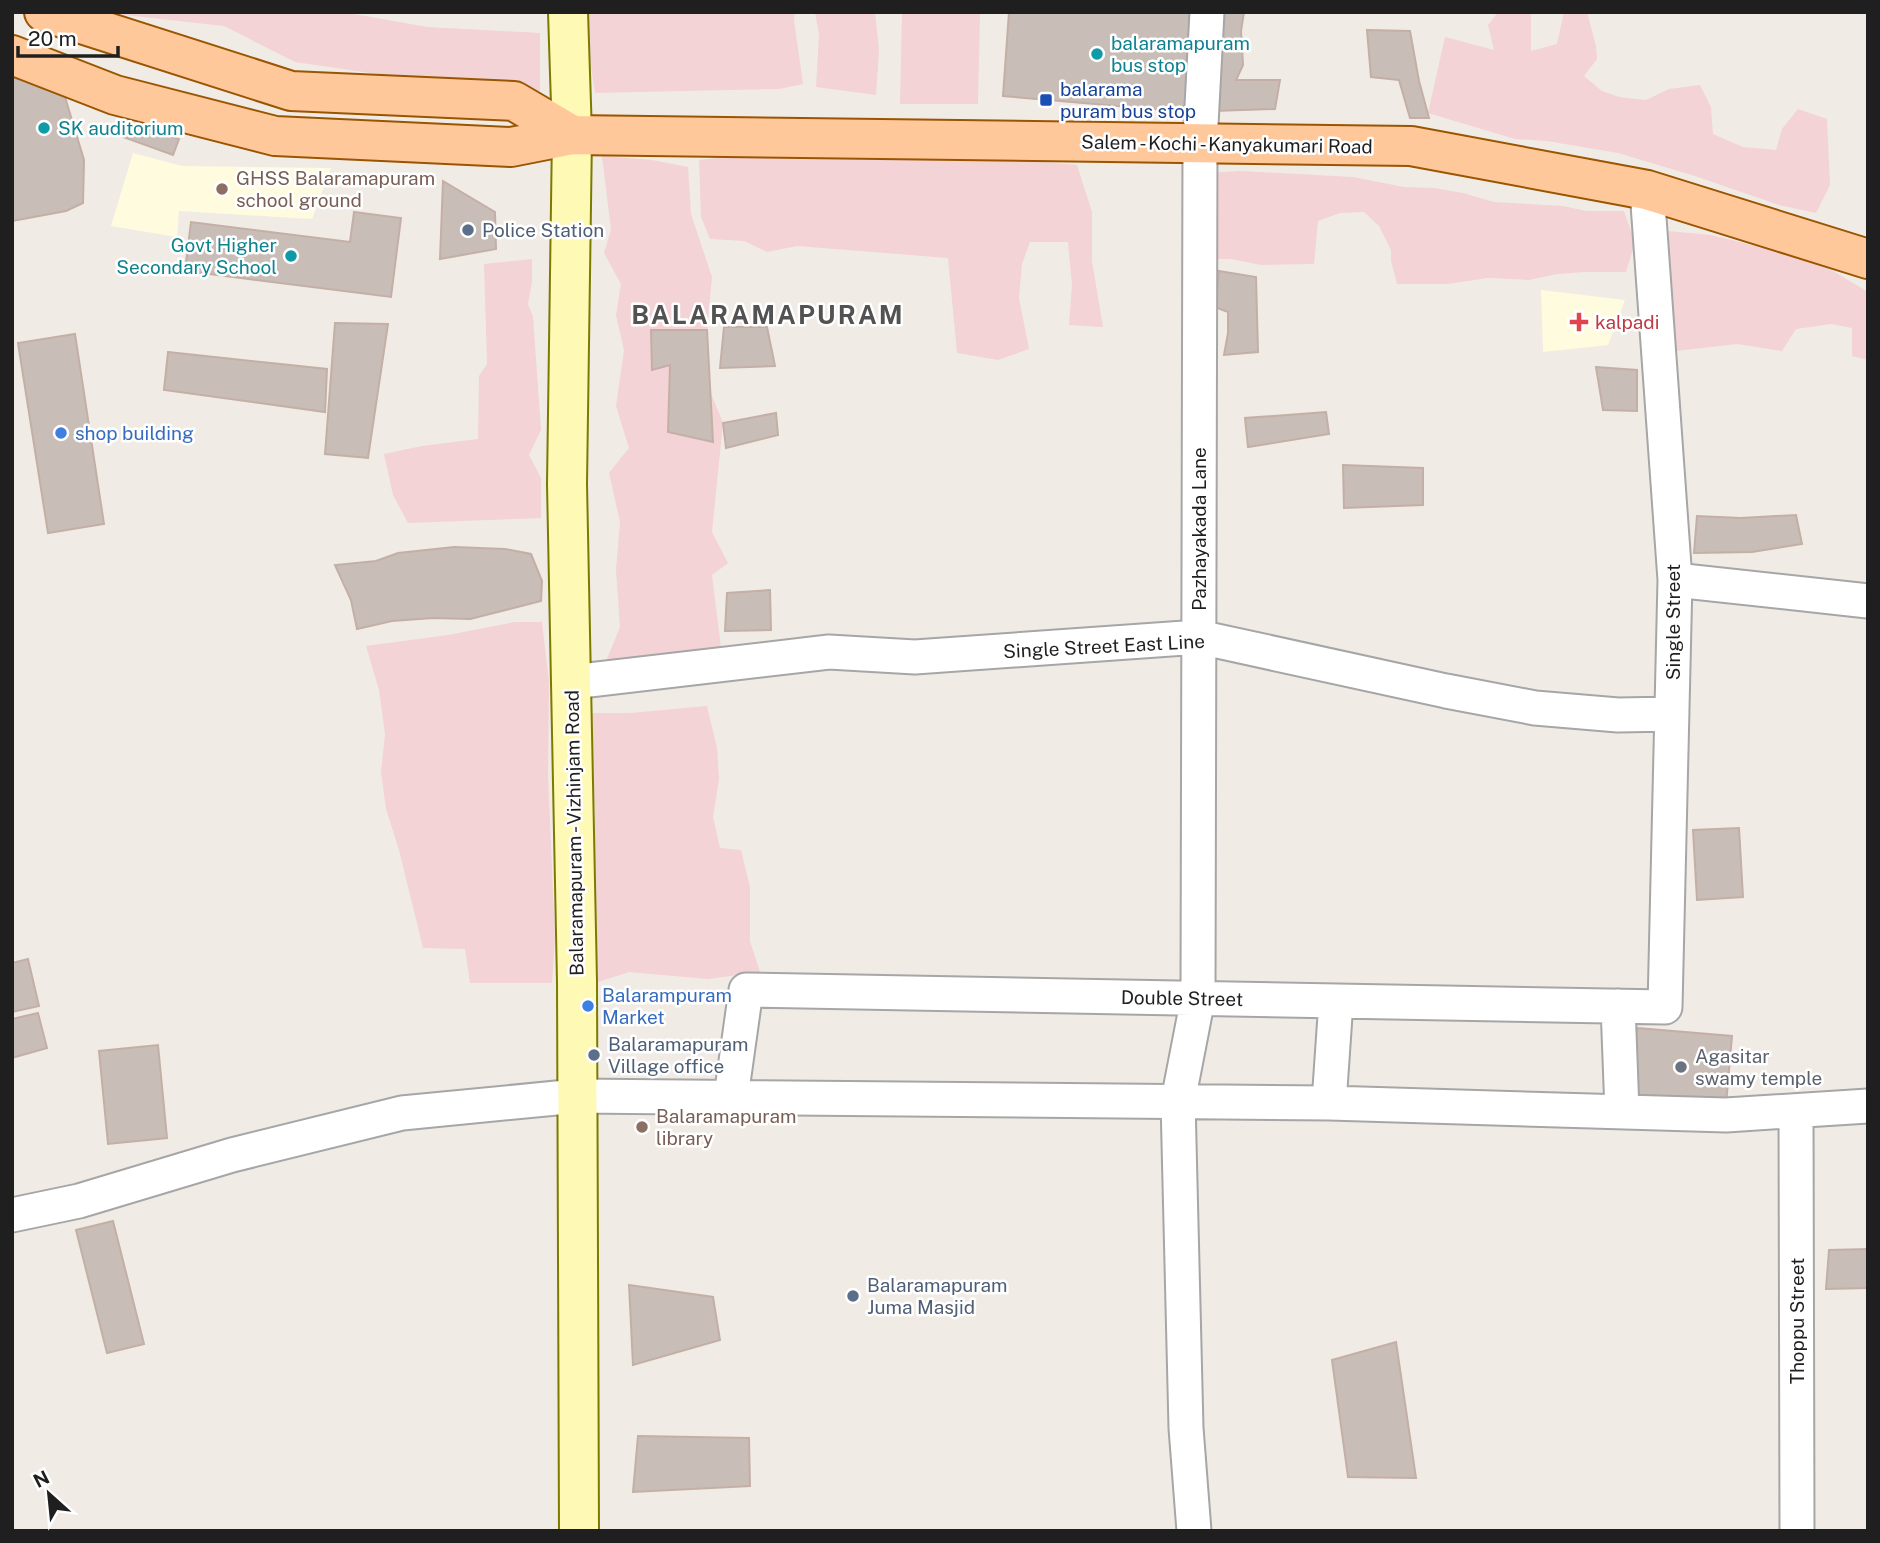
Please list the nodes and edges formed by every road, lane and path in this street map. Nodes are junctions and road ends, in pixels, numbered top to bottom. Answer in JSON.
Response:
{"nodes":[{"id":1,"x":44,"y":12,"type":"edge"},
{"id":2,"x":568,"y":12,"type":"edge"},
{"id":3,"x":1208,"y":12,"type":"edge"},
{"id":4,"x":12,"y":55,"type":"edge"},
{"id":5,"x":572,"y":135,"type":"junction"},
{"id":6,"x":1200,"y":143,"type":"junction"},
{"id":7,"x":1647,"y":190,"type":"junction"},
{"id":8,"x":1868,"y":259,"type":"edge"},
{"id":9,"x":1675,"y":580,"type":"junction"},
{"id":10,"x":1868,"y":601,"type":"edge"},
{"id":11,"x":1199,"y":637,"type":"junction"},
{"id":12,"x":572,"y":682,"type":"junction"},
{"id":13,"x":1672,"y":713,"type":"junction"},
{"id":14,"x":1198,"y":998,"type":"junction"},
{"id":15,"x":1336,"y":1001,"type":"junction"},
{"id":16,"x":1618,"y":1006,"type":"junction"},
{"id":17,"x":577,"y":1096,"type":"junction"},
{"id":18,"x":731,"y":1097,"type":"junction"},
{"id":19,"x":1178,"y":1101,"type":"junction"},
{"id":20,"x":1329,"y":1103,"type":"junction"},
{"id":21,"x":1868,"y":1106,"type":"edge"},
{"id":22,"x":1622,"y":1111,"type":"junction"},
{"id":23,"x":1796,"y":1111,"type":"junction"},
{"id":24,"x":12,"y":1215,"type":"edge"},
{"id":25,"x":579,"y":1531,"type":"edge"},
{"id":26,"x":1194,"y":1531,"type":"edge"},
{"id":27,"x":1797,"y":1531,"type":"edge"}],
"edges":[{"from":1,"to":5,"type":"main road"},
{"from":2,"to":5,"type":"main road","name":"Balaramapuram - Vizhinjam Road"},
{"from":3,"to":6,"type":"street","name":"Pazhayakada Lane"},
{"from":4,"to":5,"type":"main road","name":"Salem - Kochi - Kanyakumari Road"},
{"from":5,"to":6,"type":"main road","name":"Salem - Kochi - Kanyakumari Road"},
{"from":5,"to":12,"type":"main road","name":"Balaramapuram - Vizhinjam Road"},
{"from":6,"to":7,"type":"main road","name":"Salem - Kochi - Kanyakumari Road"},
{"from":6,"to":11,"type":"street","name":"Pazhayakada Lane"},
{"from":7,"to":8,"type":"main road","name":"Salem - Kochi - Kanyakumari Road"},
{"from":7,"to":9,"type":"street","name":"Single Street"},
{"from":9,"to":10,"type":"street"},
{"from":9,"to":13,"type":"street","name":"Single Street"},
{"from":11,"to":12,"type":"street","name":"Single Street East Line"},
{"from":11,"to":13,"type":"street","name":"Single Street East Line"},
{"from":11,"to":14,"type":"street","name":"Pazhayakada Lane"},
{"from":12,"to":17,"type":"main road","name":"Balaramapuram - Vizhinjam Road"},
{"from":13,"to":16,"type":"street","name":"Single Street"},
{"from":14,"to":15,"type":"street","name":"Double Street"},
{"from":14,"to":18,"type":"street","name":"Double Street"},
{"from":14,"to":19,"type":"street","name":"Pazhayakada Lane"},
{"from":15,"to":16,"type":"street","name":"Double Street"},
{"from":15,"to":20,"type":"street"},
{"from":16,"to":22,"type":"street"},
{"from":17,"to":18,"type":"street"},
{"from":17,"to":24,"type":"street"},
{"from":17,"to":25,"type":"main road","name":"Balaramapuram - Vizhinjam Road"},
{"from":18,"to":19,"type":"street"},
{"from":19,"to":20,"type":"street"},
{"from":19,"to":26,"type":"street","name":"Pazhayakada Lane"},
{"from":20,"to":22,"type":"street"},
{"from":21,"to":23,"type":"street"},
{"from":22,"to":23,"type":"street"},
{"from":23,"to":27,"type":"street","name":"Thoppu Street"}]}
